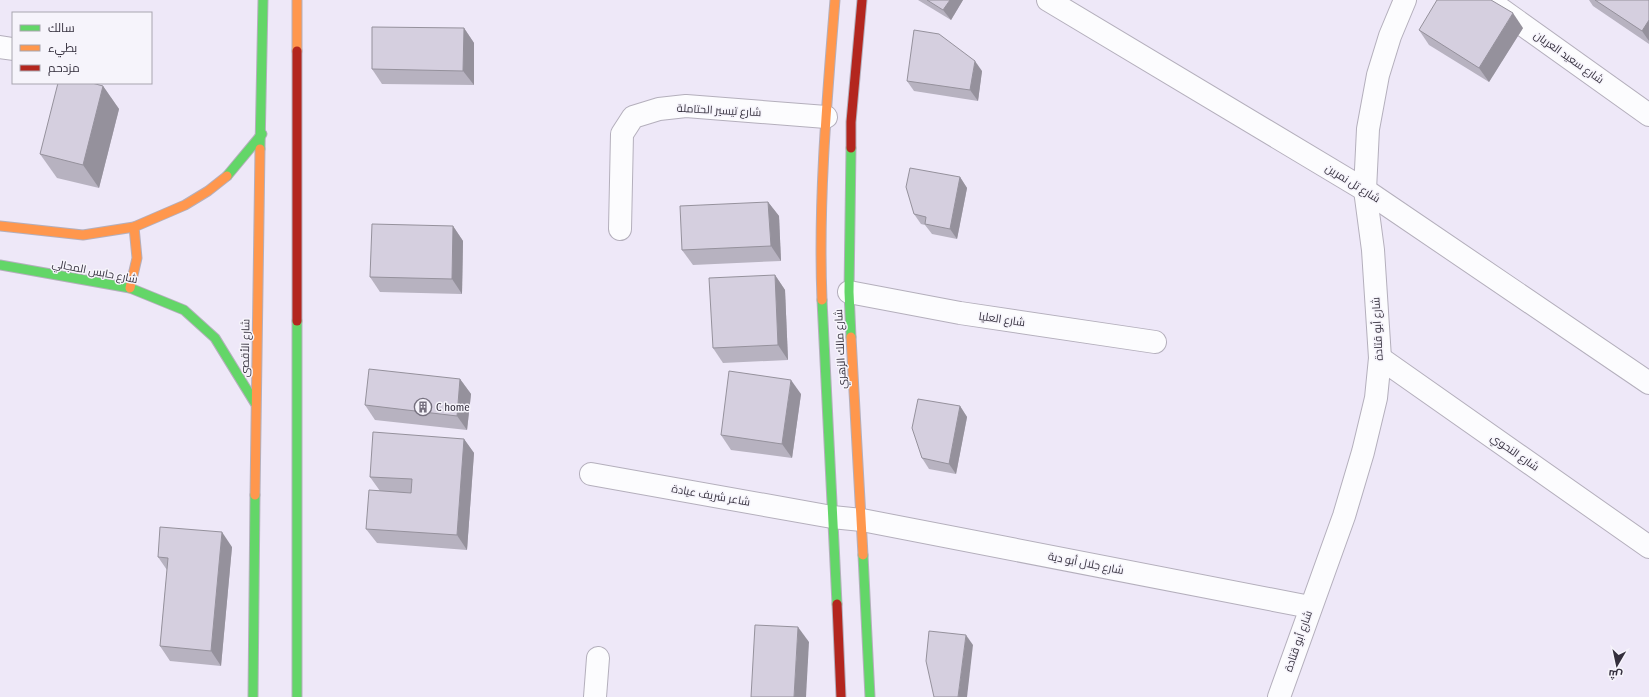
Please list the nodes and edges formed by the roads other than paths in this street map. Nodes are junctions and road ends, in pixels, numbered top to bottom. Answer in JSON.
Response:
{"nodes":[{"id":1,"x":263,"y":0,"type":"edge"},
{"id":2,"x":297,"y":0,"type":"edge"},
{"id":3,"x":835,"y":0,"type":"edge"},
{"id":4,"x":862,"y":0,"type":"edge"},
{"id":5,"x":1048,"y":0,"type":"edge"},
{"id":6,"x":1405,"y":0,"type":"edge"},
{"id":7,"x":1488,"y":0,"type":"edge"},
{"id":8,"x":0,"y":47,"type":"edge"},
{"id":9,"x":12,"y":49,"type":"edge"},
{"id":10,"x":1649,"y":114,"type":"edge"},
{"id":11,"x":826,"y":117,"type":"junction"},
{"id":12,"x":262,"y":134,"type":"junction"},
{"id":13,"x":1365,"y":190,"type":"junction"},
{"id":14,"x":0,"y":226,"type":"edge"},
{"id":15,"x":134,"y":227,"type":"junction"},
{"id":16,"x":620,"y":229,"type":"dead end"},
{"id":17,"x":0,"y":265,"type":"edge"},
{"id":18,"x":130,"y":288,"type":"junction"},
{"id":19,"x":849,"y":292,"type":"junction"},
{"id":20,"x":1155,"y":342,"type":"dead end"},
{"id":21,"x":1380,"y":358,"type":"junction"},
{"id":22,"x":1649,"y":383,"type":"edge"},
{"id":23,"x":256,"y":403,"type":"junction"},
{"id":24,"x":591,"y":474,"type":"dead end"},
{"id":25,"x":832,"y":517,"type":"junction"},
{"id":26,"x":862,"y":520,"type":"junction"},
{"id":27,"x":1649,"y":547,"type":"edge"},
{"id":28,"x":1310,"y":607,"type":"junction"},
{"id":29,"x":598,"y":658,"type":"dead end"},
{"id":30,"x":253,"y":697,"type":"edge"},
{"id":31,"x":297,"y":697,"type":"edge"},
{"id":32,"x":595,"y":697,"type":"edge"},
{"id":33,"x":842,"y":697,"type":"edge"},
{"id":34,"x":870,"y":697,"type":"edge"},
{"id":35,"x":1279,"y":697,"type":"edge"}],
"edges":[{"from":1,"to":12,"type":"street","name":"شارع الأقصى"},
{"from":2,"to":31,"type":"street"},
{"from":3,"to":11,"type":"street","name":"شارع مالك الزهري"},
{"from":4,"to":19,"type":"street","name":"شارع مالك الزهري"},
{"from":5,"to":13,"type":"street","name":"شارع تل نمرين"},
{"from":6,"to":13,"type":"street","name":"شارع أبو قتادة"},
{"from":7,"to":10,"type":"street","name":"شارع سعيد العريان"},
{"from":8,"to":9,"type":"street"},
{"from":11,"to":16,"type":"street","name":"شارع تيسير الحتاملة"},
{"from":11,"to":25,"type":"street","name":"شارع مالك الزهري"},
{"from":12,"to":15,"type":"street"},
{"from":12,"to":23,"type":"street","name":"شارع الأقصى"},
{"from":13,"to":21,"type":"street","name":"شارع أبو قتادة"},
{"from":13,"to":22,"type":"street","name":"شارع تل نمرين"},
{"from":14,"to":15,"type":"street"},
{"from":15,"to":18,"type":"street"},
{"from":17,"to":18,"type":"street","name":"شارع حابس المجالي"},
{"from":18,"to":23,"type":"street","name":"شارع حابس المجالي"},
{"from":19,"to":20,"type":"street","name":"شارع العليا"},
{"from":19,"to":26,"type":"street","name":"شارع مالك الزهري"},
{"from":21,"to":27,"type":"street","name":"شارع النحوي"},
{"from":21,"to":28,"type":"street","name":"شارع أبو قتادة"},
{"from":23,"to":30,"type":"street","name":"شارع الأقصى"},
{"from":24,"to":25,"type":"street","name":"شاعر شريف عيادة"},
{"from":25,"to":26,"type":"street","name":"شاعر شريف عيادة"},
{"from":25,"to":33,"type":"street","name":"شارع مالك الزهري"},
{"from":26,"to":28,"type":"street","name":"شارع جلال أبو دية"},
{"from":26,"to":34,"type":"street","name":"شارع مالك الزهري"},
{"from":28,"to":35,"type":"street","name":"شارع أبو قتادة"},
{"from":29,"to":32,"type":"street"}]}
